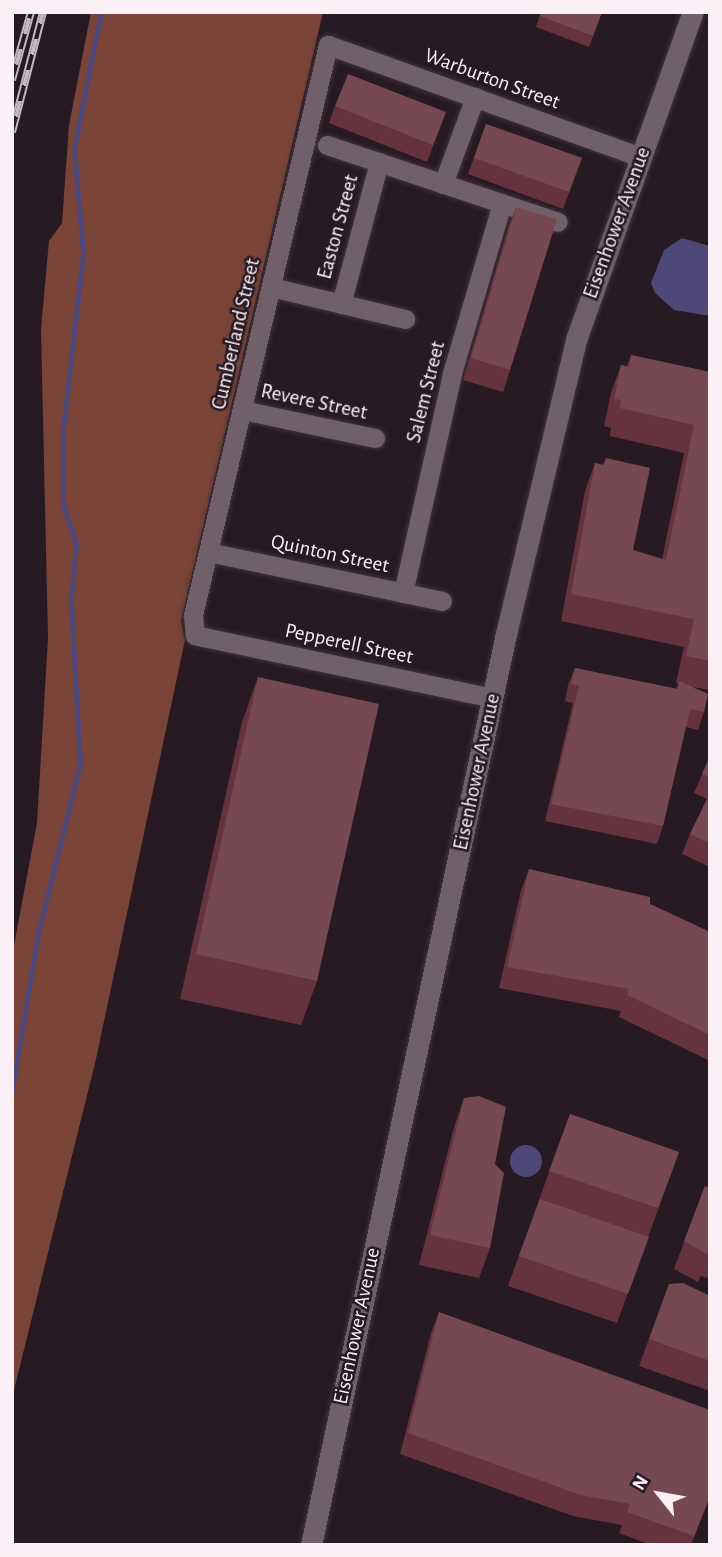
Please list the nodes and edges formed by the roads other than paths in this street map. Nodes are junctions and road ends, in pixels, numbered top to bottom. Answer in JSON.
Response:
{"nodes":[{"id":1,"x":693,"y":12,"type":"edge"},
{"id":2,"x":328,"y":45,"type":"joint"},
{"id":3,"x":475,"y":97,"type":"junction"},
{"id":4,"x":327,"y":145,"type":"dead end"},
{"id":5,"x":640,"y":157,"type":"junction"},
{"id":6,"x":379,"y":162,"type":"junction"},
{"id":7,"x":443,"y":184,"type":"junction"},
{"id":8,"x":502,"y":203,"type":"junction"},
{"id":9,"x":558,"y":222,"type":"edge"},
{"id":10,"x":271,"y":287,"type":"junction"},
{"id":11,"x":341,"y":304,"type":"junction"},
{"id":12,"x":405,"y":319,"type":"dead end"},
{"id":13,"x":242,"y":410,"type":"junction"},
{"id":14,"x":375,"y":438,"type":"dead end"},
{"id":15,"x":208,"y":552,"type":"junction"},
{"id":16,"x":403,"y":593,"type":"junction"},
{"id":17,"x":442,"y":601,"type":"dead end"},
{"id":18,"x":195,"y":635,"type":"joint"},
{"id":19,"x":493,"y":698,"type":"junction"},
{"id":20,"x":311,"y":1545,"type":"edge"}],
"edges":[{"from":1,"to":5,"type":"main road","name":"Eisenhower Avenue"},
{"from":2,"to":3,"type":"street","name":"Warburton Street"},
{"from":2,"to":10,"type":"street","name":"Cumberland Street"},
{"from":3,"to":5,"type":"street","name":"Warburton Street"},
{"from":3,"to":7,"type":"street"},
{"from":4,"to":6,"type":"street"},
{"from":5,"to":19,"type":"main road","name":"Eisenhower Avenue"},
{"from":6,"to":7,"type":"street"},
{"from":6,"to":11,"type":"street","name":"Easton Street"},
{"from":7,"to":8,"type":"street"},
{"from":8,"to":9,"type":"street"},
{"from":8,"to":16,"type":"street","name":"Salem Street"},
{"from":10,"to":11,"type":"street"},
{"from":10,"to":13,"type":"street","name":"Cumberland Street"},
{"from":11,"to":12,"type":"street"},
{"from":13,"to":14,"type":"street","name":"Revere Street"},
{"from":13,"to":15,"type":"street","name":"Cumberland Street"},
{"from":15,"to":16,"type":"street","name":"Quinton Street"},
{"from":15,"to":18,"type":"street","name":"Cumberland Street"},
{"from":16,"to":17,"type":"street","name":"Quinton Street"},
{"from":18,"to":19,"type":"street","name":"Pepperell Street"},
{"from":19,"to":20,"type":"main road","name":"Eisenhower Avenue"}]}
